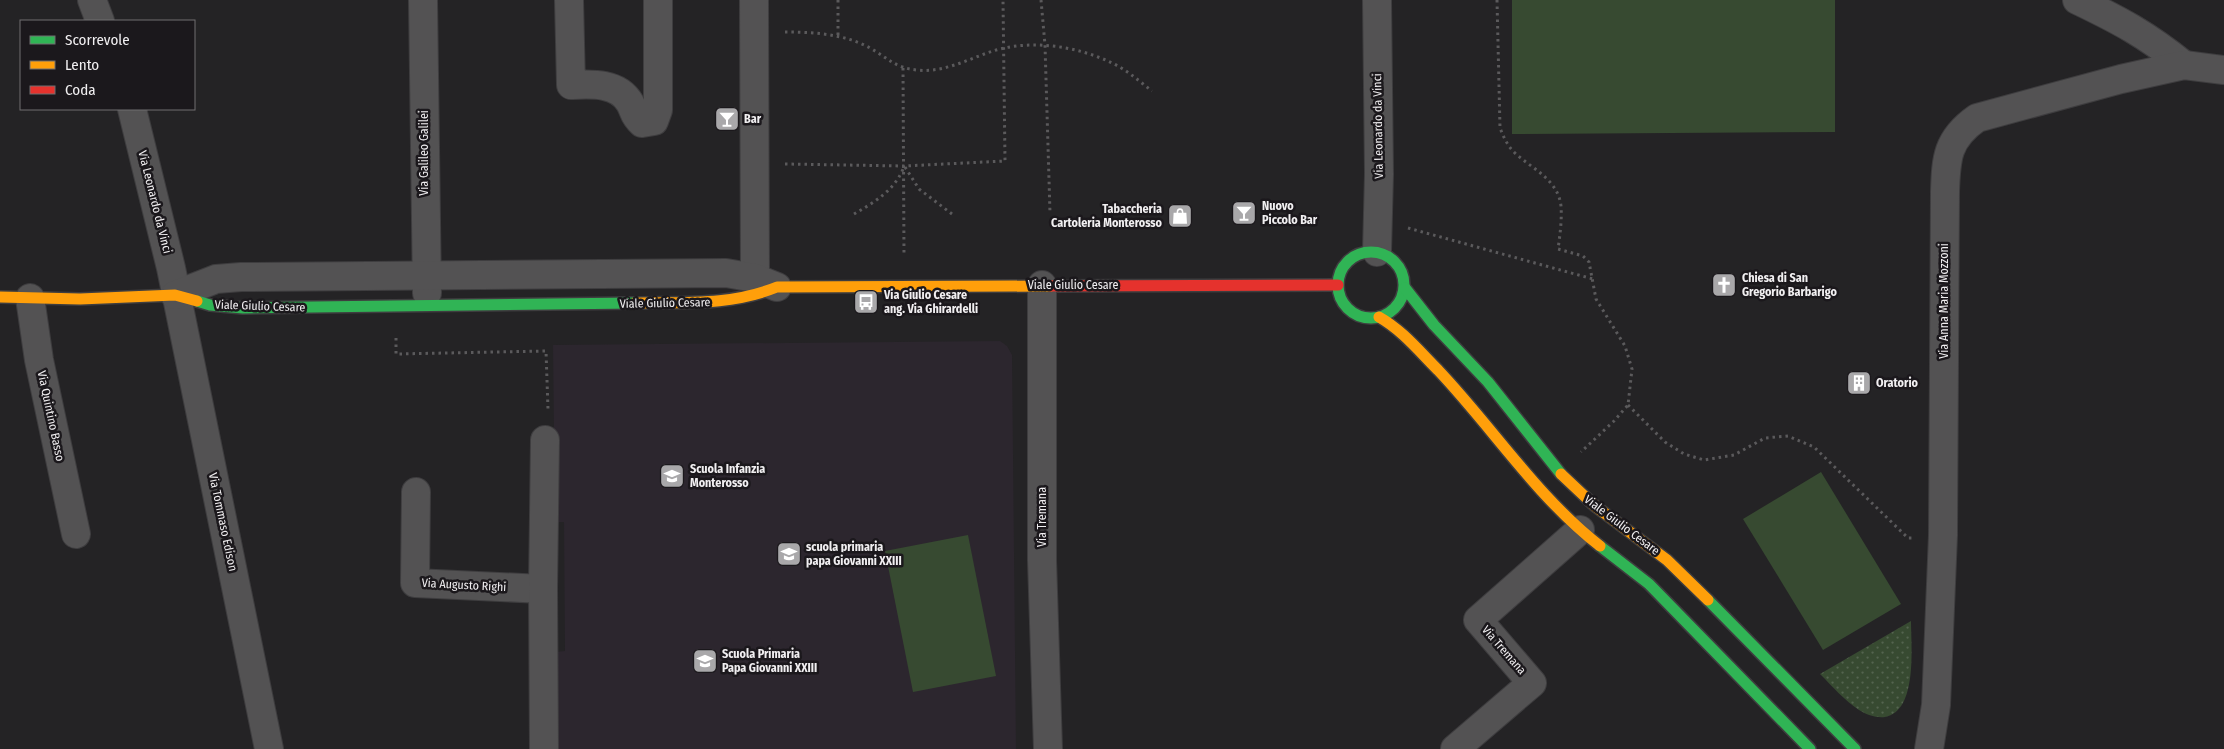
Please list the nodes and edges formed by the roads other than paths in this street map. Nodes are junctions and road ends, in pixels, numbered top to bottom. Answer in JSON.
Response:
{"nodes":[{"id":1,"x":92,"y":0,"type":"edge"},
{"id":2,"x":423,"y":0,"type":"edge"},
{"id":3,"x":569,"y":0,"type":"edge"},
{"id":4,"x":658,"y":0,"type":"edge"},
{"id":5,"x":754,"y":0,"type":"edge"},
{"id":6,"x":1377,"y":0,"type":"edge"},
{"id":7,"x":2077,"y":0,"type":"edge"},
{"id":8,"x":100,"y":20,"type":"edge"},
{"id":9,"x":2184,"y":65,"type":"junction"},
{"id":10,"x":2224,"y":70,"type":"edge"},
{"id":11,"x":132,"y":110,"type":"edge"},
{"id":12,"x":1377,"y":252,"type":"junction"},
{"id":13,"x":427,"y":275,"type":"junction"},
{"id":14,"x":766,"y":282,"type":"junction"},
{"id":15,"x":1042,"y":285,"type":"junction"},
{"id":16,"x":1338,"y":285,"type":"junction"},
{"id":17,"x":1405,"y":288,"type":"junction"},
{"id":18,"x":175,"y":295,"type":"junction"},
{"id":19,"x":0,"y":297,"type":"edge"},
{"id":20,"x":30,"y":298,"type":"junction"},
{"id":21,"x":427,"y":307,"type":"junction"},
{"id":22,"x":1379,"y":317,"type":"junction"},
{"id":23,"x":545,"y":440,"type":"road end"},
{"id":24,"x":416,"y":492,"type":"dead end"},
{"id":25,"x":1580,"y":530,"type":"junction"},
{"id":26,"x":76,"y":534,"type":"dead end"},
{"id":27,"x":543,"y":589,"type":"junction"},
{"id":28,"x":269,"y":749,"type":"edge"},
{"id":29,"x":544,"y":749,"type":"edge"},
{"id":30,"x":1048,"y":749,"type":"edge"},
{"id":31,"x":1455,"y":749,"type":"edge"},
{"id":32,"x":1810,"y":749,"type":"edge"},
{"id":33,"x":1855,"y":749,"type":"edge"},
{"id":34,"x":1929,"y":749,"type":"edge"}],
"edges":[{"from":1,"to":8,"type":"street"},
{"from":2,"to":13,"type":"street","name":"Via Galileo Galilei"},
{"from":3,"to":4,"type":"street"},
{"from":5,"to":14,"type":"street"},
{"from":6,"to":12,"type":"street","name":"Via Leonardo da Vinci"},
{"from":7,"to":9,"type":"street"},
{"from":9,"to":10,"type":"street","name":"Via Anna Maria Mozzoni"},
{"from":9,"to":34,"type":"street","name":"Via Anna Maria Mozzoni"},
{"from":11,"to":18,"type":"street","name":"Via Leonardo da Vinci"},
{"from":12,"to":16,"type":"street"},
{"from":12,"to":17,"type":"street","name":"Viale Giulio Cesare"},
{"from":13,"to":14,"type":"street","name":"Viale Giulio Cesare"},
{"from":13,"to":18,"type":"street","name":"Viale Giulio Cesare"},
{"from":13,"to":21,"type":"street","name":"Via Galileo Galilei"},
{"from":14,"to":15,"type":"street","name":"Viale Giulio Cesare"},
{"from":14,"to":21,"type":"street","name":"Viale Giulio Cesare"},
{"from":15,"to":16,"type":"street","name":"Viale Giulio Cesare"},
{"from":15,"to":30,"type":"street","name":"Via Tremana"},
{"from":16,"to":22,"type":"street"},
{"from":17,"to":22,"type":"street"},
{"from":17,"to":33,"type":"street","name":"Viale Giulio Cesare"},
{"from":18,"to":20,"type":"street"},
{"from":18,"to":21,"type":"street","name":"Viale Giulio Cesare"},
{"from":18,"to":28,"type":"street","name":"Via Tommaso Edison"},
{"from":19,"to":20,"type":"street"},
{"from":20,"to":26,"type":"street","name":"Via Quintino Basso"},
{"from":22,"to":25,"type":"street"},
{"from":23,"to":27,"type":"street"},
{"from":24,"to":27,"type":"street","name":"Via Augusto Righi"},
{"from":25,"to":31,"type":"street","name":"Via Tremana"},
{"from":25,"to":32,"type":"street"},
{"from":27,"to":29,"type":"street"}]}
